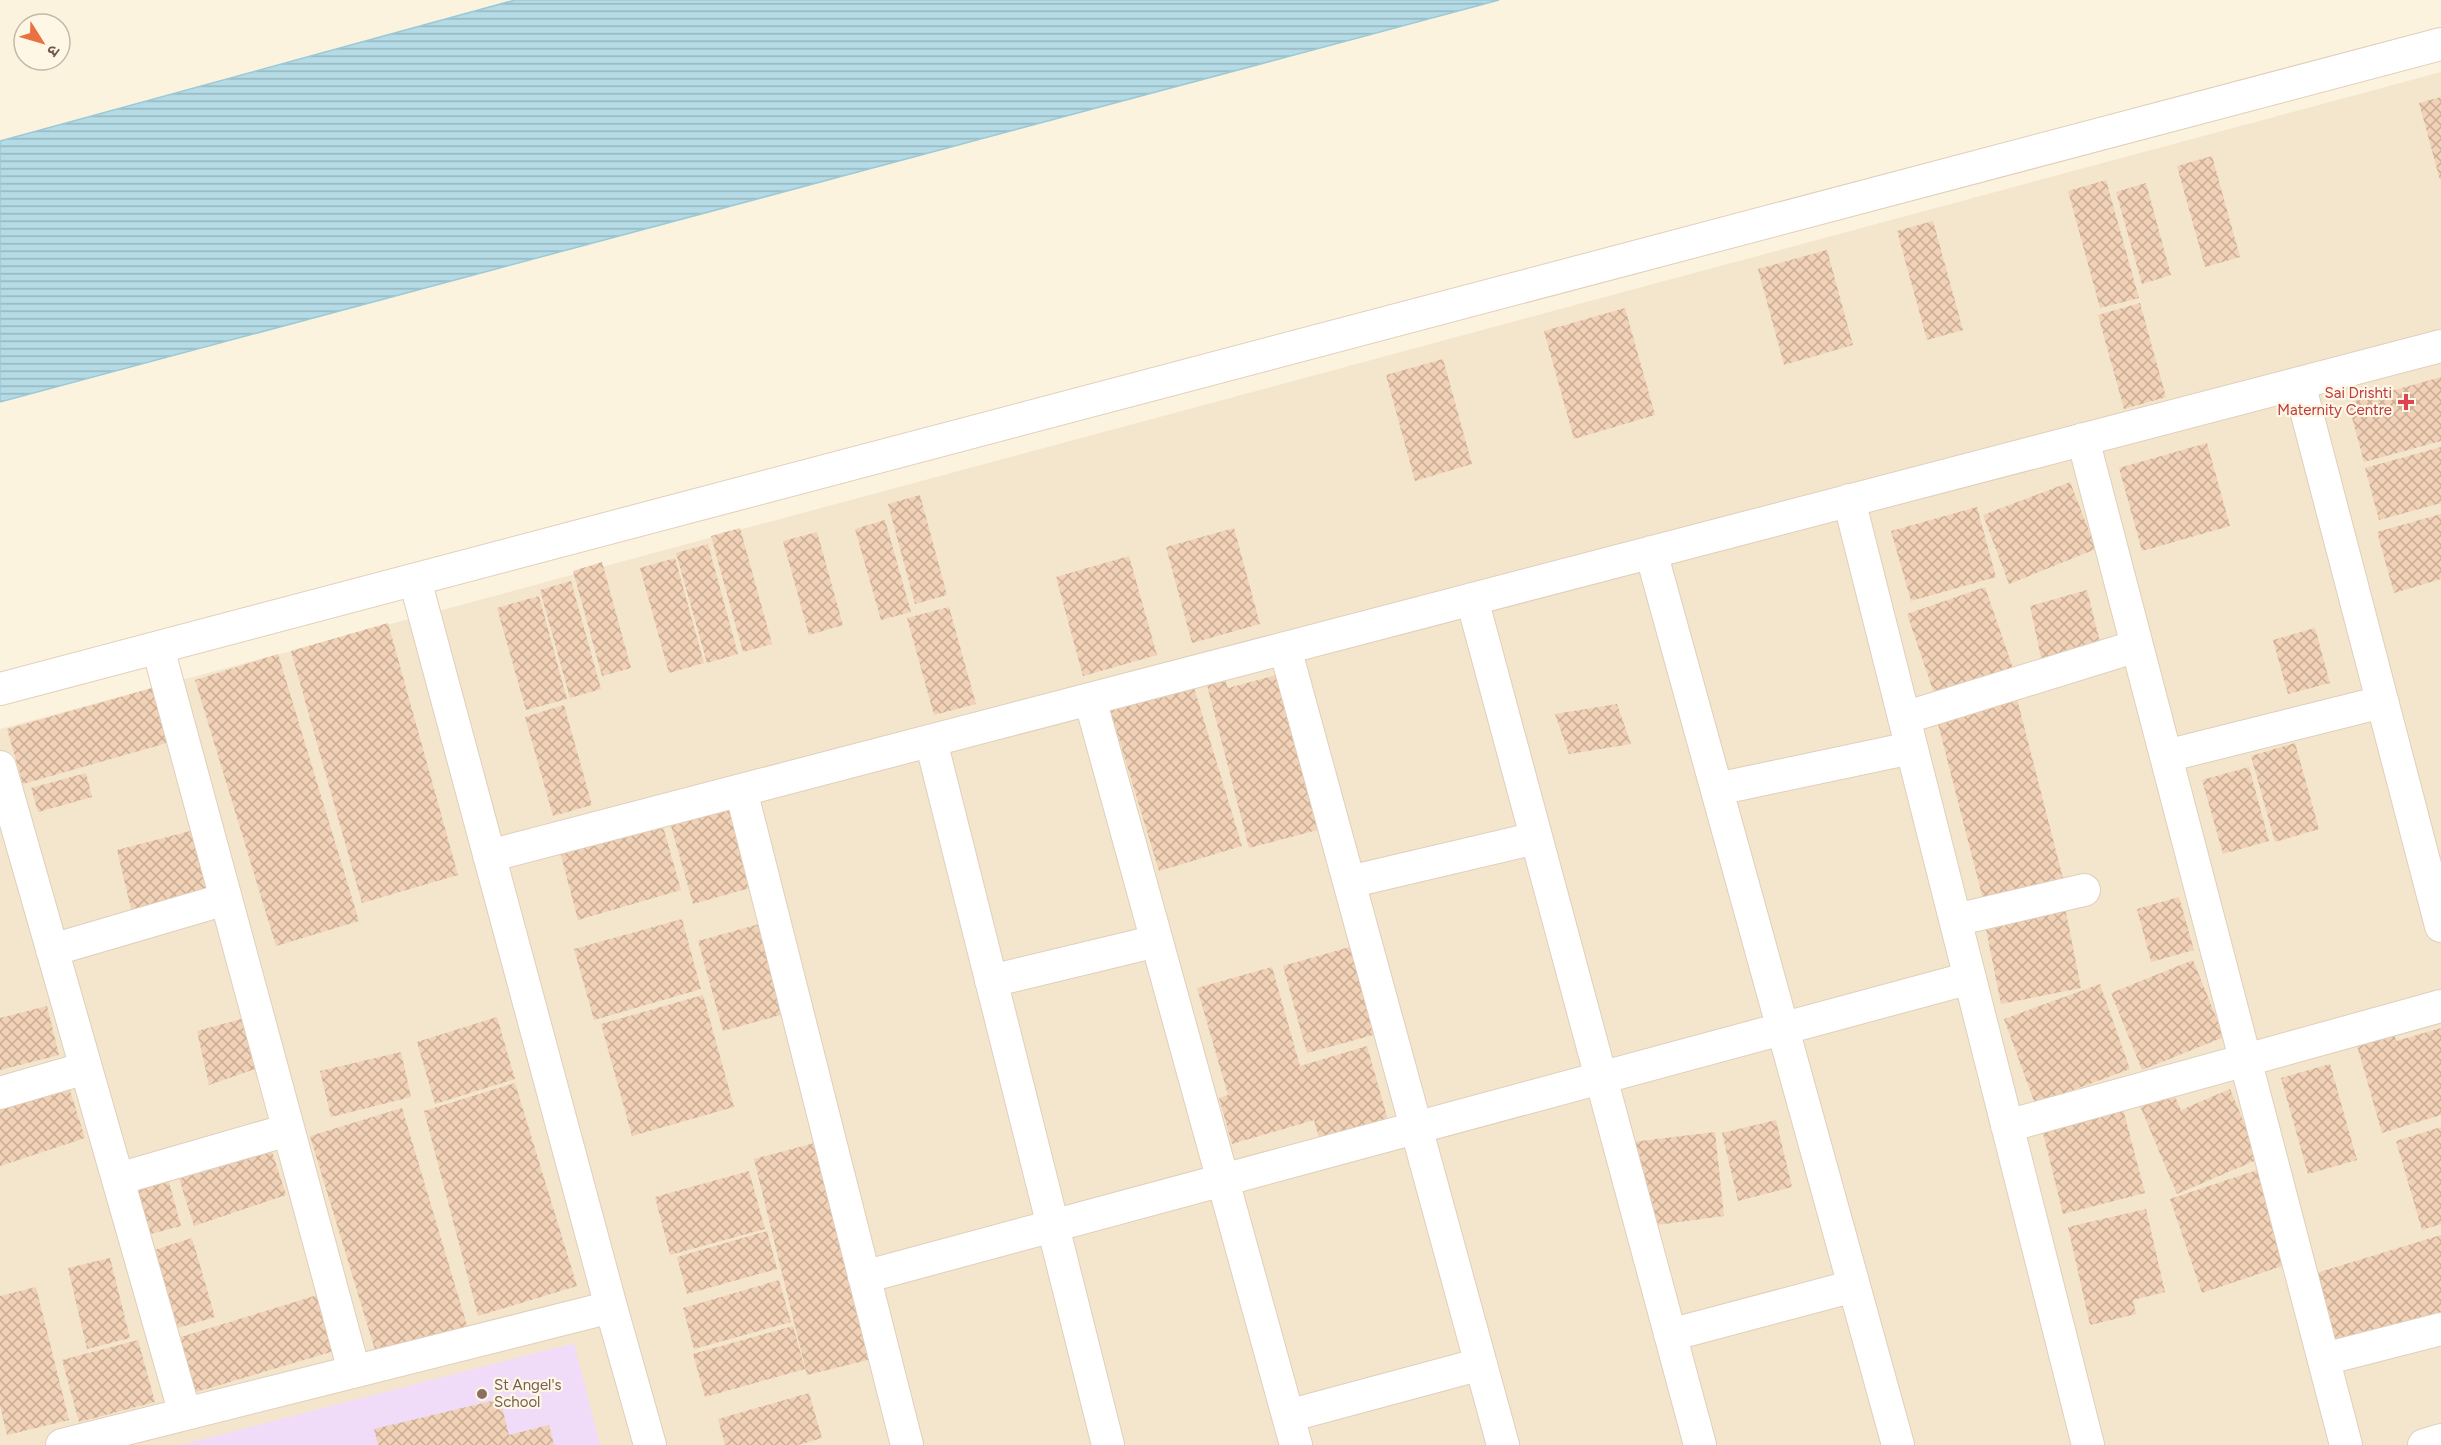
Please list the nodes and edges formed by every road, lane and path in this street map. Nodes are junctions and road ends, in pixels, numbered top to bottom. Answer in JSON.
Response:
{"nodes":[{"id":1,"x":2441,"y":44,"type":"edge"},
{"id":2,"x":2441,"y":346,"type":"edge"},
{"id":3,"x":2299,"y":383,"type":"junction"},
{"id":4,"x":2083,"y":439,"type":"junction"},
{"id":5,"x":1849,"y":500,"type":"junction"},
{"id":6,"x":1651,"y":552,"type":"junction"},
{"id":7,"x":415,"y":580,"type":"junction"},
{"id":8,"x":1472,"y":599,"type":"junction"},
{"id":9,"x":2137,"y":646,"type":"junction"},
{"id":10,"x":158,"y":648,"type":"junction"},
{"id":11,"x":1285,"y":648,"type":"junction"},
{"id":12,"x":0,"y":689,"type":"edge"},
{"id":13,"x":1090,"y":699,"type":"junction"},
{"id":14,"x":2382,"y":702,"type":"junction"},
{"id":15,"x":1908,"y":733,"type":"junction"},
{"id":16,"x":931,"y":741,"type":"junction"},
{"id":17,"x":2166,"y":756,"type":"junction"},
{"id":18,"x":0,"y":767,"type":"edge"},
{"id":19,"x":1717,"y":789,"type":"junction"},
{"id":20,"x":741,"y":790,"type":"junction"},
{"id":21,"x":1536,"y":838,"type":"junction"},
{"id":22,"x":489,"y":856,"type":"junction"},
{"id":23,"x":1349,"y":882,"type":"junction"},
{"id":24,"x":2084,"y":890,"type":"dead end"},
{"id":25,"x":226,"y":899,"type":"junction"},
{"id":26,"x":1956,"y":920,"type":"junction"},
{"id":27,"x":2441,"y":926,"type":"edge"},
{"id":28,"x":1157,"y":941,"type":"junction"},
{"id":29,"x":52,"y":950,"type":"junction"},
{"id":30,"x":1970,"y":978,"type":"junction"},
{"id":31,"x":991,"y":981,"type":"junction"},
{"id":32,"x":2441,"y":1006,"type":"edge"},
{"id":33,"x":1783,"y":1029,"type":"junction"},
{"id":34,"x":2246,"y":1060,"type":"junction"},
{"id":35,"x":86,"y":1068,"type":"junction"},
{"id":36,"x":1601,"y":1077,"type":"junction"},
{"id":37,"x":0,"y":1093,"type":"edge"},
{"id":38,"x":2007,"y":1126,"type":"junction"},
{"id":39,"x":1416,"y":1128,"type":"junction"},
{"id":40,"x":288,"y":1130,"type":"junction"},
{"id":41,"x":118,"y":1179,"type":"junction"},
{"id":42,"x":1223,"y":1179,"type":"junction"},
{"id":43,"x":1053,"y":1226,"type":"junction"},
{"id":44,"x":864,"y":1277,"type":"junction"},
{"id":45,"x":1854,"y":1286,"type":"junction"},
{"id":46,"x":611,"y":1307,"type":"junction"},
{"id":47,"x":2441,"y":1329,"type":"edge"},
{"id":48,"x":1670,"y":1335,"type":"junction"},
{"id":49,"x":2324,"y":1359,"type":"junction"},
{"id":50,"x":1481,"y":1364,"type":"junction"},
{"id":51,"x":354,"y":1371,"type":"junction"},
{"id":52,"x":185,"y":1414,"type":"junction"},
{"id":53,"x":1292,"y":1431,"type":"edge"},
{"id":54,"x":2441,"y":1440,"type":"edge"},
{"id":55,"x":62,"y":1445,"type":"edge"},
{"id":56,"x":650,"y":1445,"type":"edge"},
{"id":57,"x":907,"y":1445,"type":"edge"},
{"id":58,"x":1108,"y":1445,"type":"edge"},
{"id":59,"x":1503,"y":1445,"type":"edge"},
{"id":60,"x":1700,"y":1445,"type":"edge"},
{"id":61,"x":1898,"y":1445,"type":"edge"},
{"id":62,"x":2088,"y":1445,"type":"edge"},
{"id":63,"x":2346,"y":1445,"type":"edge"},
{"id":64,"x":2424,"y":1445,"type":"edge"}],
"edges":[{"from":1,"to":7,"type":"street"},
{"from":2,"to":3,"type":"street"},
{"from":3,"to":4,"type":"street"},
{"from":3,"to":14,"type":"street"},
{"from":4,"to":5,"type":"street"},
{"from":4,"to":9,"type":"street"},
{"from":5,"to":6,"type":"street"},
{"from":5,"to":15,"type":"street"},
{"from":6,"to":8,"type":"street"},
{"from":6,"to":19,"type":"street"},
{"from":7,"to":10,"type":"street"},
{"from":7,"to":22,"type":"street"},
{"from":8,"to":11,"type":"street"},
{"from":8,"to":21,"type":"street"},
{"from":9,"to":15,"type":"street"},
{"from":9,"to":17,"type":"street"},
{"from":10,"to":12,"type":"street"},
{"from":10,"to":25,"type":"street"},
{"from":11,"to":13,"type":"street"},
{"from":11,"to":23,"type":"street"},
{"from":13,"to":16,"type":"street"},
{"from":13,"to":28,"type":"street"},
{"from":14,"to":17,"type":"street"},
{"from":14,"to":27,"type":"street"},
{"from":15,"to":19,"type":"street"},
{"from":15,"to":26,"type":"street"},
{"from":16,"to":20,"type":"street"},
{"from":16,"to":31,"type":"street"},
{"from":17,"to":34,"type":"street"},
{"from":18,"to":29,"type":"street"},
{"from":19,"to":33,"type":"street"},
{"from":20,"to":22,"type":"street"},
{"from":20,"to":44,"type":"street"},
{"from":21,"to":23,"type":"street"},
{"from":21,"to":36,"type":"street"},
{"from":22,"to":46,"type":"street"},
{"from":23,"to":39,"type":"street"},
{"from":24,"to":26,"type":"street"},
{"from":25,"to":29,"type":"street"},
{"from":25,"to":40,"type":"street"},
{"from":26,"to":30,"type":"street"},
{"from":28,"to":31,"type":"street"},
{"from":28,"to":42,"type":"street"},
{"from":29,"to":35,"type":"street"},
{"from":30,"to":33,"type":"street"},
{"from":30,"to":38,"type":"street"},
{"from":31,"to":43,"type":"street"},
{"from":32,"to":34,"type":"street"},
{"from":33,"to":36,"type":"street"},
{"from":33,"to":45,"type":"street"},
{"from":34,"to":38,"type":"street"},
{"from":34,"to":49,"type":"street"},
{"from":35,"to":37,"type":"street"},
{"from":35,"to":41,"type":"street"},
{"from":36,"to":39,"type":"street"},
{"from":36,"to":48,"type":"street"},
{"from":38,"to":62,"type":"street"},
{"from":39,"to":42,"type":"street"},
{"from":39,"to":50,"type":"street"},
{"from":40,"to":41,"type":"street"},
{"from":40,"to":51,"type":"street"},
{"from":41,"to":52,"type":"street"},
{"from":42,"to":43,"type":"street"},
{"from":42,"to":53,"type":"street"},
{"from":43,"to":44,"type":"street"},
{"from":43,"to":58,"type":"street"},
{"from":44,"to":57,"type":"street"},
{"from":45,"to":48,"type":"street"},
{"from":45,"to":61,"type":"street"},
{"from":46,"to":51,"type":"street"},
{"from":46,"to":56,"type":"street"},
{"from":47,"to":49,"type":"street"},
{"from":48,"to":60,"type":"street"},
{"from":49,"to":63,"type":"street"},
{"from":50,"to":53,"type":"street"},
{"from":50,"to":59,"type":"street"},
{"from":51,"to":52,"type":"street"},
{"from":52,"to":55,"type":"street"},
{"from":54,"to":64,"type":"street"}]}
